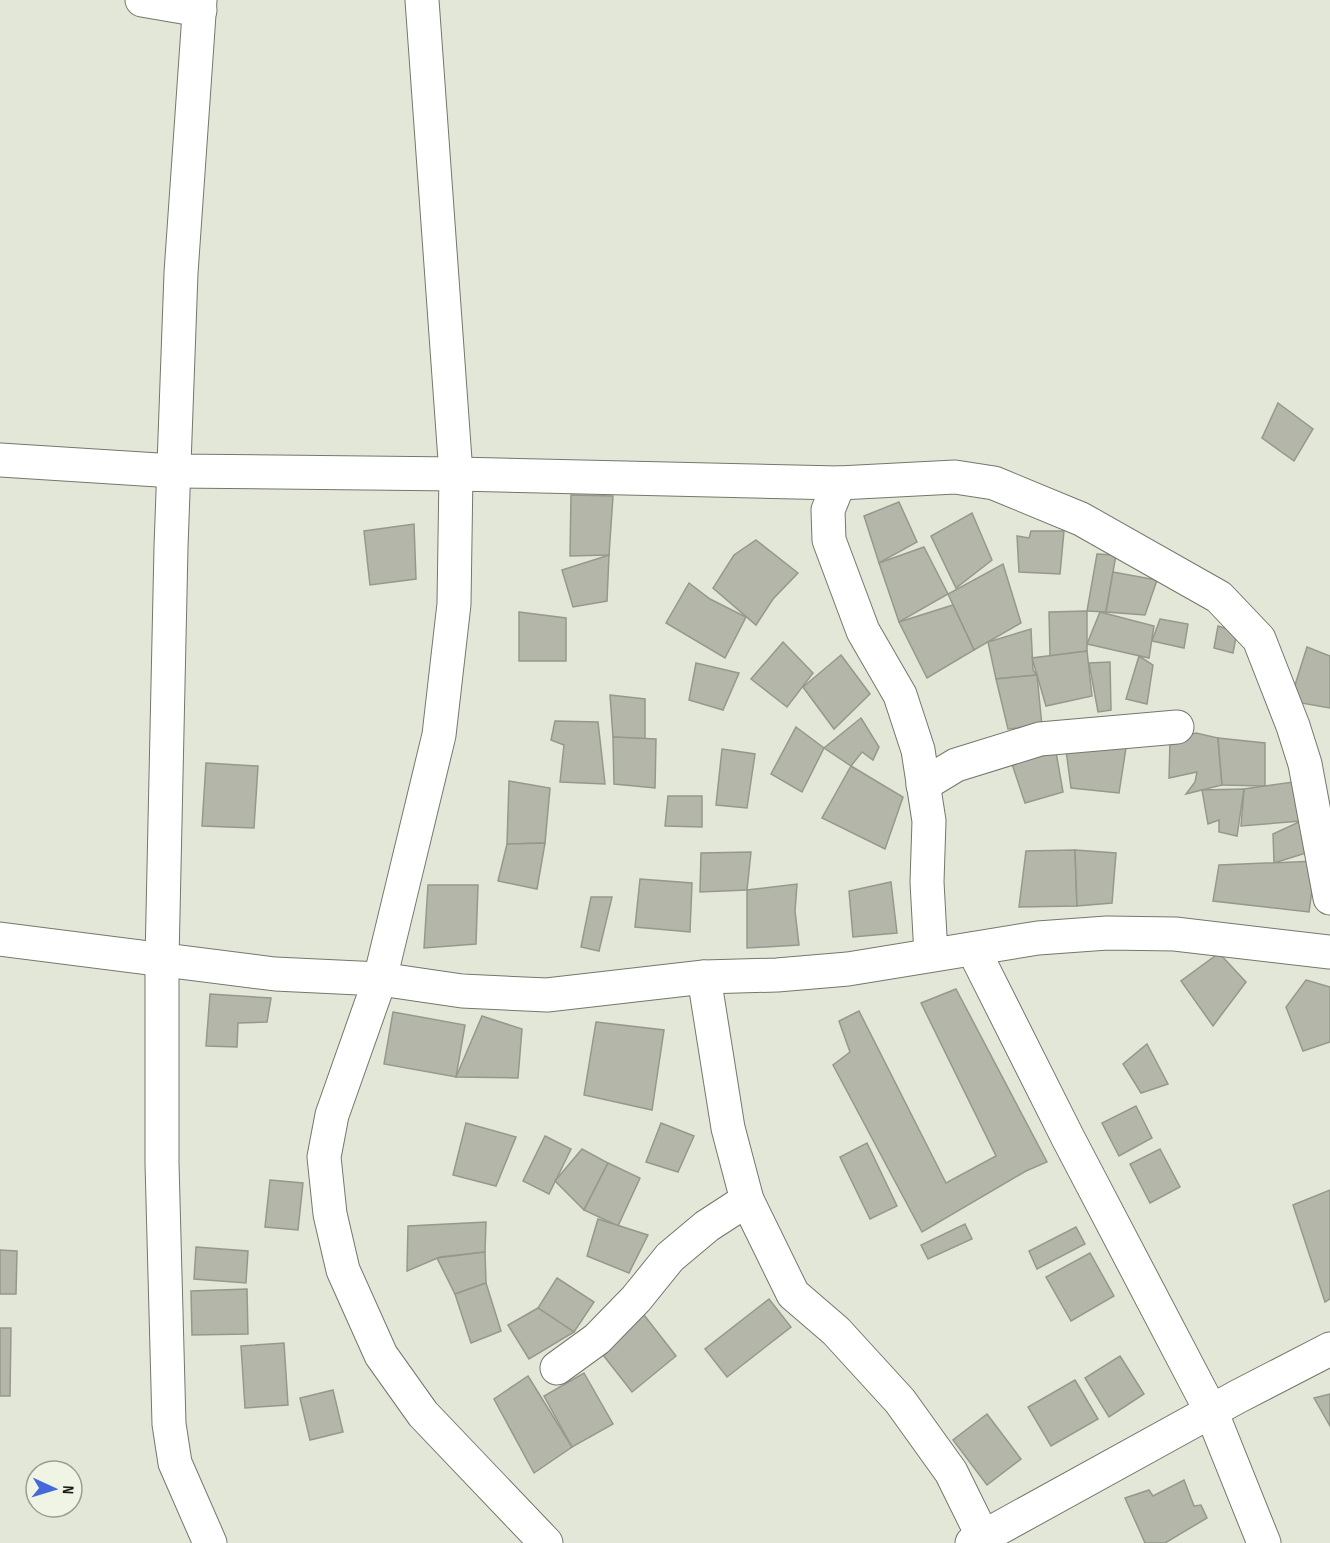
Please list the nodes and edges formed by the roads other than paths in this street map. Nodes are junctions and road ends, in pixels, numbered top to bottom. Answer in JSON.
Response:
{"nodes":[{"id":1,"x":142,"y":0,"type":"edge"},
{"id":2,"x":422,"y":0,"type":"edge"},
{"id":3,"x":200,"y":5,"type":"edge"},
{"id":4,"x":0,"y":460,"type":"edge"},
{"id":5,"x":174,"y":471,"type":"junction"},
{"id":6,"x":456,"y":474,"type":"junction"},
{"id":7,"x":839,"y":483,"type":"junction"},
{"id":8,"x":1176,"y":727,"type":"dead end"},
{"id":9,"x":923,"y":785,"type":"junction"},
{"id":10,"x":1330,"y":898,"type":"edge"},
{"id":11,"x":0,"y":939,"type":"edge"},
{"id":12,"x":1330,"y":947,"type":"edge"},
{"id":13,"x":973,"y":949,"type":"junction"},
{"id":14,"x":931,"y":956,"type":"junction"},
{"id":15,"x":162,"y":960,"type":"junction"},
{"id":16,"x":704,"y":976,"type":"junction"},
{"id":17,"x":380,"y":979,"type":"junction"},
{"id":18,"x":747,"y":1200,"type":"junction"},
{"id":19,"x":1330,"y":1348,"type":"edge"},
{"id":20,"x":557,"y":1368,"type":"dead end"},
{"id":21,"x":1211,"y":1411,"type":"junction"},
{"id":22,"x":980,"y":1541,"type":"edge"},
{"id":23,"x":210,"y":1543,"type":"edge"},
{"id":24,"x":546,"y":1543,"type":"edge"},
{"id":25,"x":1264,"y":1543,"type":"edge"}],
"edges":[{"from":1,"to":3,"type":"street"},
{"from":2,"to":6,"type":"street"},
{"from":3,"to":5,"type":"street"},
{"from":4,"to":5,"type":"street"},
{"from":5,"to":6,"type":"street"},
{"from":5,"to":15,"type":"street"},
{"from":6,"to":7,"type":"street"},
{"from":6,"to":17,"type":"street"},
{"from":7,"to":9,"type":"street"},
{"from":7,"to":10,"type":"street"},
{"from":8,"to":9,"type":"street"},
{"from":9,"to":14,"type":"street"},
{"from":11,"to":15,"type":"street"},
{"from":12,"to":13,"type":"street"},
{"from":13,"to":14,"type":"street"},
{"from":13,"to":21,"type":"street"},
{"from":14,"to":16,"type":"street"},
{"from":15,"to":17,"type":"street"},
{"from":15,"to":23,"type":"street"},
{"from":16,"to":17,"type":"street"},
{"from":16,"to":18,"type":"street"},
{"from":17,"to":24,"type":"street"},
{"from":18,"to":20,"type":"street"},
{"from":18,"to":22,"type":"street"},
{"from":19,"to":21,"type":"street"},
{"from":21,"to":22,"type":"street"},
{"from":21,"to":25,"type":"street"}]}
